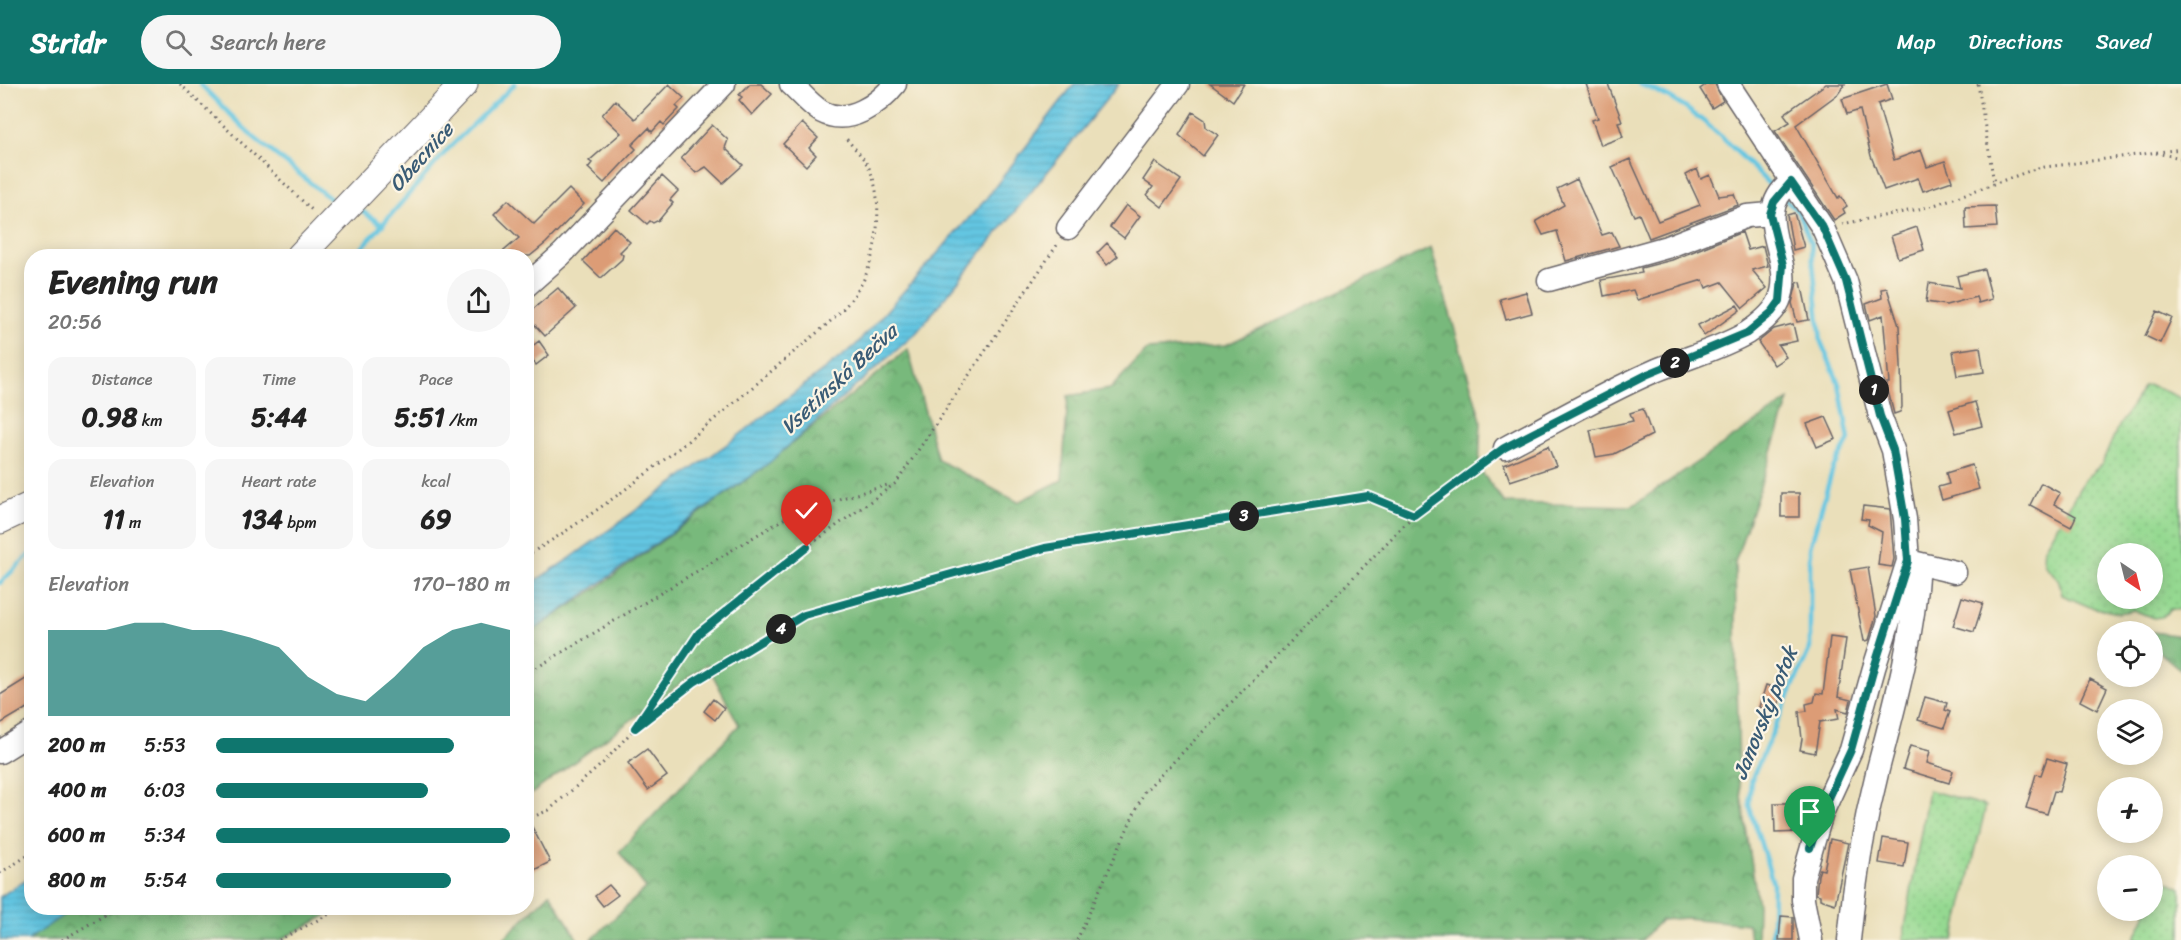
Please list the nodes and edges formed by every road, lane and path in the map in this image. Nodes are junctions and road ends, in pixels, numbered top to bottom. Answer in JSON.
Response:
{"nodes":[{"id":1,"x":180,"y":84,"type":"edge"},
{"id":2,"x":465,"y":84,"type":"edge"},
{"id":3,"x":724,"y":84,"type":"edge"},
{"id":4,"x":791,"y":84,"type":"edge"},
{"id":5,"x":895,"y":84,"type":"edge"},
{"id":6,"x":1178,"y":84,"type":"edge"},
{"id":7,"x":1728,"y":84,"type":"edge"},
{"id":8,"x":1978,"y":84,"type":"edge"},
{"id":9,"x":833,"y":116,"type":"junction"},
{"id":10,"x":2181,"y":149,"type":"edge"},
{"id":11,"x":2152,"y":153,"type":"junction"},
{"id":12,"x":2181,"y":158,"type":"edge"},
{"id":13,"x":1994,"y":184,"type":"junction"},
{"id":14,"x":1780,"y":197,"type":"junction"},
{"id":15,"x":329,"y":226,"type":"junction"},
{"id":16,"x":1068,"y":228,"type":"joint"},
{"id":17,"x":1823,"y":228,"type":"junction"},
{"id":18,"x":307,"y":249,"type":"edge"},
{"id":19,"x":534,"y":279,"type":"edge"},
{"id":20,"x":1549,"y":280,"type":"dead end"},
{"id":21,"x":1504,"y":448,"type":"joint"},
{"id":22,"x":896,"y":483,"type":"junction"},
{"id":23,"x":24,"y":509,"type":"edge"},
{"id":24,"x":1414,"y":515,"type":"junction"},
{"id":25,"x":0,"y":520,"type":"edge"},
{"id":26,"x":534,"y":550,"type":"edge"},
{"id":27,"x":1913,"y":562,"type":"junction"},
{"id":28,"x":1955,"y":572,"type":"dead end"},
{"id":29,"x":534,"y":669,"type":"edge"},
{"id":30,"x":635,"y":728,"type":"junction"},
{"id":31,"x":24,"y":737,"type":"edge"},
{"id":32,"x":0,"y":752,"type":"edge"},
{"id":33,"x":534,"y":817,"type":"edge"},
{"id":34,"x":24,"y":859,"type":"edge"},
{"id":35,"x":0,"y":873,"type":"edge"},
{"id":36,"x":105,"y":915,"type":"edge"},
{"id":37,"x":327,"y":915,"type":"edge"},
{"id":38,"x":62,"y":940,"type":"edge"},
{"id":39,"x":279,"y":940,"type":"edge"},
{"id":40,"x":1077,"y":940,"type":"edge"},
{"id":41,"x":1811,"y":940,"type":"edge"},
{"id":42,"x":1849,"y":940,"type":"edge"}],
"edges":[{"from":1,"to":15,"type":"path"},
{"from":2,"to":15,"type":"main road"},
{"from":3,"to":19,"type":"street"},
{"from":4,"to":9,"type":"street"},
{"from":5,"to":9,"type":"street"},
{"from":6,"to":16,"type":"street"},
{"from":7,"to":14,"type":"street"},
{"from":8,"to":13,"type":"path"},
{"from":9,"to":26,"type":"path"},
{"from":10,"to":11,"type":"path"},
{"from":11,"to":12,"type":"path"},
{"from":11,"to":13,"type":"path"},
{"from":13,"to":17,"type":"path"},
{"from":14,"to":17,"type":"street"},
{"from":14,"to":20,"type":"street"},
{"from":14,"to":21,"type":"street"},
{"from":15,"to":18,"type":"main road"},
{"from":16,"to":22,"type":"path"},
{"from":17,"to":27,"type":"street"},
{"from":21,"to":24,"type":"path"},
{"from":22,"to":29,"type":"path"},
{"from":22,"to":30,"type":"path"},
{"from":23,"to":25,"type":"main road"},
{"from":24,"to":30,"type":"path"},
{"from":24,"to":40,"type":"path"},
{"from":27,"to":28,"type":"street"},
{"from":27,"to":41,"type":"street"},
{"from":27,"to":42,"type":"street"},
{"from":30,"to":33,"type":"path"},
{"from":31,"to":32,"type":"street"},
{"from":34,"to":35,"type":"path"},
{"from":36,"to":38,"type":"path"},
{"from":37,"to":39,"type":"path"}]}
